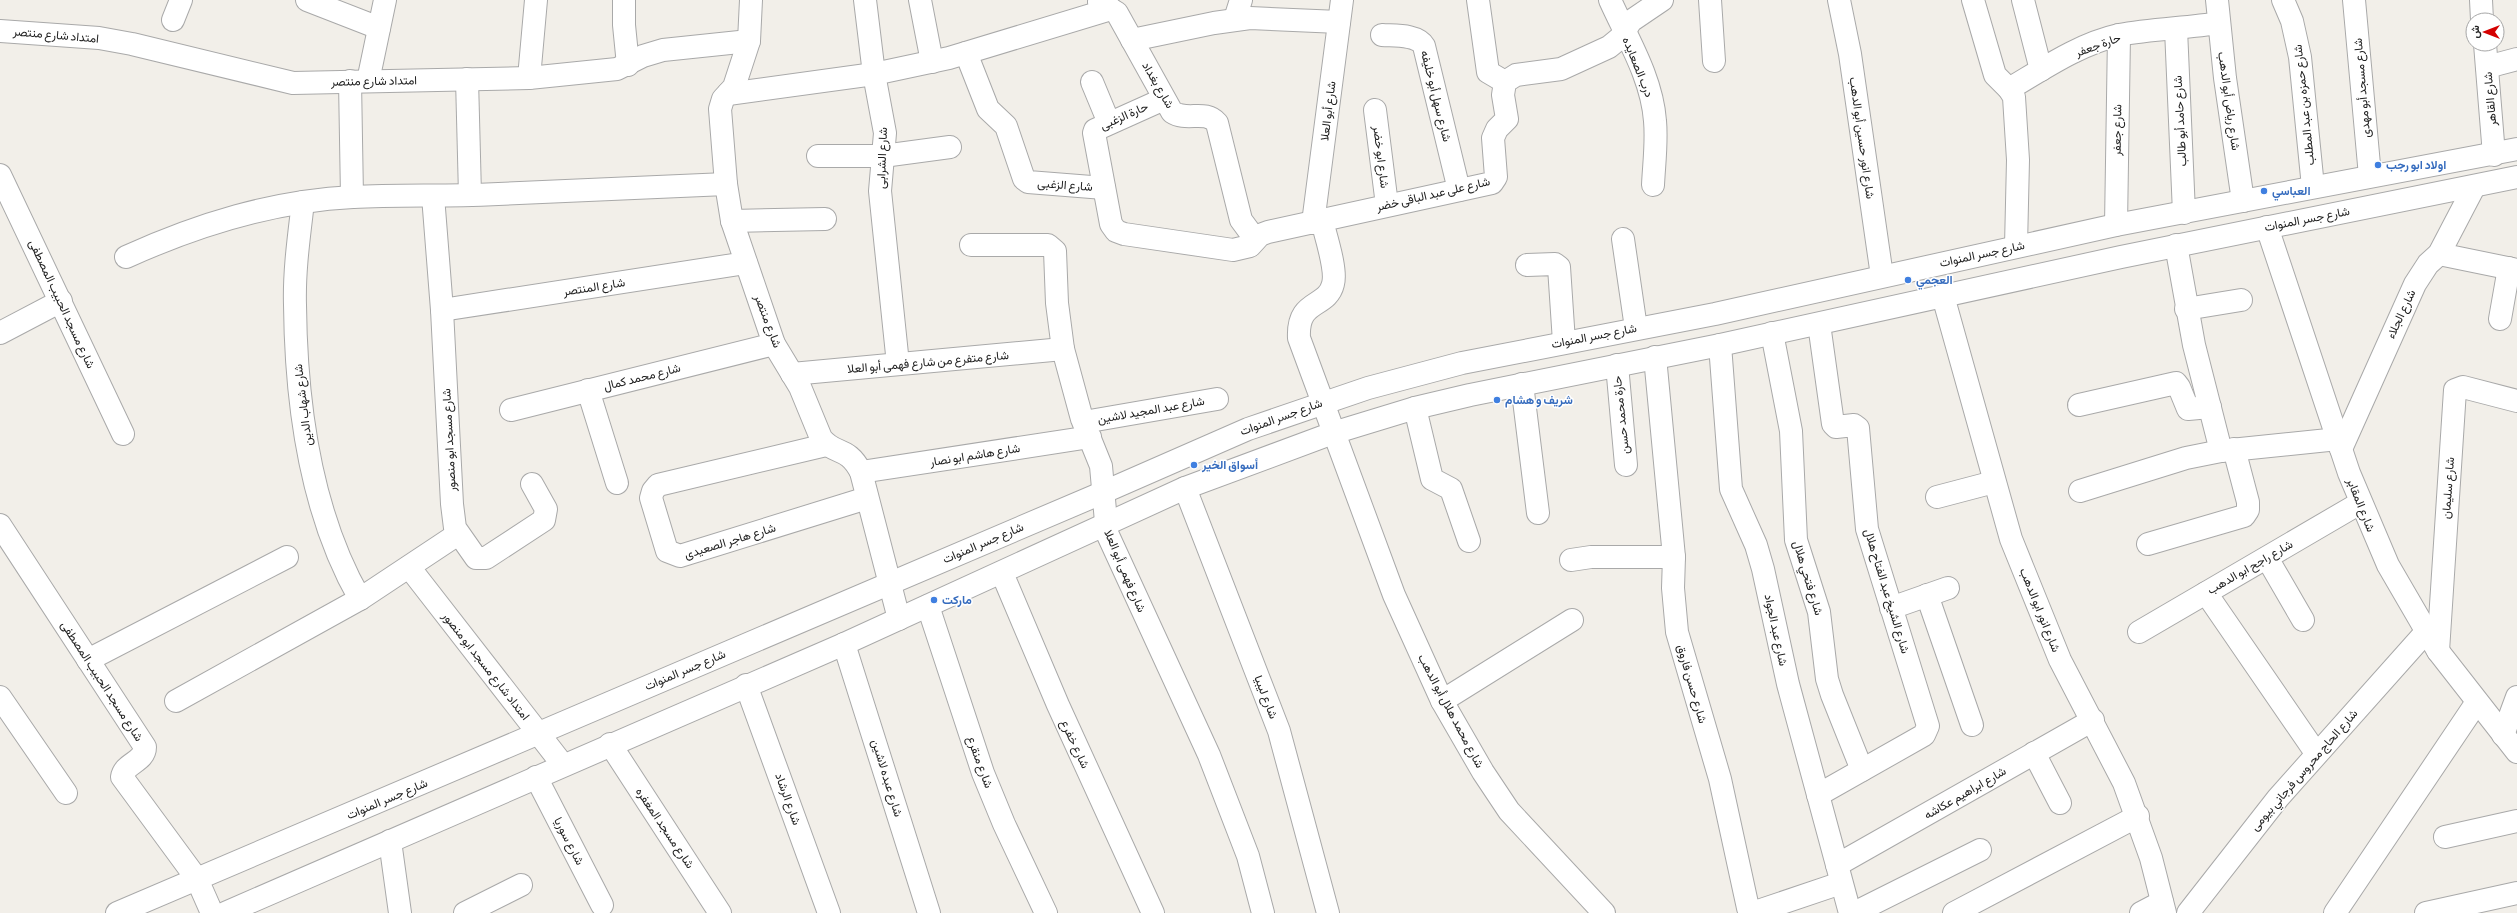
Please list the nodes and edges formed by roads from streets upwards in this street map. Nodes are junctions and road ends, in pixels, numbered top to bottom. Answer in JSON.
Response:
{"nodes":[{"id":1,"x":307,"y":0,"type":"edge"},
{"id":2,"x":385,"y":0,"type":"edge"},
{"id":3,"x":536,"y":0,"type":"edge"},
{"id":4,"x":624,"y":0,"type":"edge"},
{"id":5,"x":751,"y":0,"type":"edge"},
{"id":6,"x":865,"y":0,"type":"edge"},
{"id":7,"x":920,"y":0,"type":"edge"},
{"id":8,"x":1342,"y":0,"type":"edge"},
{"id":9,"x":1478,"y":0,"type":"edge"},
{"id":10,"x":1610,"y":0,"type":"edge"},
{"id":11,"x":1662,"y":0,"type":"edge"},
{"id":12,"x":1710,"y":0,"type":"edge"},
{"id":13,"x":1839,"y":0,"type":"edge"},
{"id":14,"x":1973,"y":0,"type":"edge"},
{"id":15,"x":2023,"y":0,"type":"edge"},
{"id":16,"x":2217,"y":0,"type":"edge"},
{"id":17,"x":2283,"y":0,"type":"edge"},
{"id":18,"x":2354,"y":0,"type":"edge"},
{"id":19,"x":2481,"y":0,"type":"edge"},
{"id":20,"x":1104,"y":5,"type":"edge"},
{"id":21,"x":1238,"y":10,"type":"edge"},
{"id":22,"x":2482,"y":12,"type":"edge"},
{"id":23,"x":1339,"y":22,"type":"junction"},
{"id":24,"x":2219,"y":23,"type":"junction"},
{"id":25,"x":379,"y":28,"type":"junction"},
{"id":26,"x":2176,"y":29,"type":"junction"},
{"id":27,"x":0,"y":30,"type":"edge"},
{"id":28,"x":1624,"y":31,"type":"junction"},
{"id":29,"x":1382,"y":35,"type":"dead end"},
{"id":30,"x":2119,"y":35,"type":"junction"},
{"id":31,"x":1132,"y":40,"type":"junction"},
{"id":32,"x":749,"y":41,"type":"junction"},
{"id":33,"x":2486,"y":52,"type":"edge"},
{"id":34,"x":966,"y":53,"type":"junction"},
{"id":35,"x":2517,"y":60,"type":"edge"},
{"id":36,"x":1714,"y":61,"type":"dead end"},
{"id":37,"x":932,"y":62,"type":"junction"},
{"id":38,"x":628,"y":65,"type":"junction"},
{"id":39,"x":2487,"y":67,"type":"junction"},
{"id":40,"x":2041,"y":70,"type":"junction"},
{"id":41,"x":874,"y":74,"type":"junction"},
{"id":42,"x":529,"y":78,"type":"junction"},
{"id":43,"x":467,"y":79,"type":"junction"},
{"id":44,"x":359,"y":81,"type":"junction"},
{"id":45,"x":1092,"y":82,"type":"dead end"},
{"id":46,"x":1505,"y":82,"type":"junction"},
{"id":47,"x":2009,"y":89,"type":"junction"},
{"id":48,"x":728,"y":94,"type":"junction"},
{"id":49,"x":1164,"y":99,"type":"junction"},
{"id":50,"x":1375,"y":110,"type":"dead end"},
{"id":51,"x":1109,"y":123,"type":"junction"},
{"id":52,"x":950,"y":147,"type":"dead end"},
{"id":53,"x":2517,"y":149,"type":"edge"},
{"id":54,"x":2494,"y":154,"type":"junction"},
{"id":55,"x":818,"y":156,"type":"dead end"},
{"id":56,"x":883,"y":156,"type":"junction"},
{"id":57,"x":0,"y":175,"type":"edge"},
{"id":58,"x":2370,"y":176,"type":"junction"},
{"id":59,"x":2517,"y":178,"type":"edge"},
{"id":60,"x":726,"y":184,"type":"junction"},
{"id":61,"x":1653,"y":185,"type":"dead end"},
{"id":62,"x":2313,"y":187,"type":"junction"},
{"id":63,"x":2474,"y":187,"type":"junction"},
{"id":64,"x":1104,"y":188,"type":"junction"},
{"id":65,"x":1459,"y":190,"type":"junction"},
{"id":66,"x":470,"y":195,"type":"junction"},
{"id":67,"x":433,"y":196,"type":"junction"},
{"id":68,"x":352,"y":197,"type":"junction"},
{"id":69,"x":2243,"y":201,"type":"junction"},
{"id":70,"x":303,"y":202,"type":"junction"},
{"id":71,"x":1388,"y":205,"type":"junction"},
{"id":72,"x":2184,"y":213,"type":"junction"},
{"id":73,"x":825,"y":219,"type":"dead end"},
{"id":74,"x":732,"y":221,"type":"junction"},
{"id":75,"x":1318,"y":222,"type":"junction"},
{"id":76,"x":2116,"y":225,"type":"junction"},
{"id":77,"x":2267,"y":227,"type":"junction"},
{"id":78,"x":1255,"y":240,"type":"junction"},
{"id":79,"x":1623,"y":240,"type":"dead end"},
{"id":80,"x":971,"y":245,"type":"dead end"},
{"id":81,"x":2016,"y":246,"type":"junction"},
{"id":82,"x":2176,"y":246,"type":"junction"},
{"id":83,"x":2439,"y":254,"type":"junction"},
{"id":84,"x":126,"y":258,"type":"dead end"},
{"id":85,"x":746,"y":263,"type":"junction"},
{"id":86,"x":1527,"y":265,"type":"dead end"},
{"id":87,"x":2513,"y":269,"type":"edge"},
{"id":88,"x":1882,"y":276,"type":"junction"},
{"id":89,"x":1942,"y":296,"type":"junction"},
{"id":90,"x":2241,"y":300,"type":"dead end"},
{"id":91,"x":61,"y":301,"type":"junction"},
{"id":92,"x":2186,"y":309,"type":"junction"},
{"id":93,"x":442,"y":310,"type":"junction"},
{"id":94,"x":2500,"y":319,"type":"dead end"},
{"id":95,"x":1819,"y":324,"type":"junction"},
{"id":96,"x":1636,"y":328,"type":"junction"},
{"id":97,"x":0,"y":333,"type":"edge"},
{"id":98,"x":1772,"y":333,"type":"junction"},
{"id":99,"x":1564,"y":342,"type":"junction"},
{"id":100,"x":774,"y":344,"type":"junction"},
{"id":101,"x":1720,"y":345,"type":"junction"},
{"id":102,"x":1063,"y":349,"type":"junction"},
{"id":103,"x":1656,"y":357,"type":"junction"},
{"id":104,"x":898,"y":364,"type":"junction"},
{"id":105,"x":1617,"y":365,"type":"junction"},
{"id":106,"x":792,"y":374,"type":"junction"},
{"id":107,"x":1522,"y":384,"type":"junction"},
{"id":108,"x":588,"y":390,"type":"junction"},
{"id":109,"x":1217,"y":399,"type":"dead end"},
{"id":110,"x":2517,"y":401,"type":"edge"},
{"id":111,"x":1321,"y":402,"type":"junction"},
{"id":112,"x":2079,"y":405,"type":"dead end"},
{"id":113,"x":2210,"y":407,"type":"junction"},
{"id":114,"x":1415,"y":408,"type":"junction"},
{"id":115,"x":511,"y":410,"type":"dead end"},
{"id":116,"x":1087,"y":430,"type":"junction"},
{"id":117,"x":1333,"y":432,"type":"junction"},
{"id":118,"x":124,"y":434,"type":"dead end"},
{"id":119,"x":826,"y":444,"type":"junction"},
{"id":120,"x":2339,"y":444,"type":"junction"},
{"id":121,"x":2228,"y":450,"type":"junction"},
{"id":122,"x":1626,"y":465,"type":"dead end"},
{"id":123,"x":860,"y":472,"type":"junction"},
{"id":124,"x":1994,"y":482,"type":"junction"},
{"id":125,"x":617,"y":483,"type":"dead end"},
{"id":126,"x":532,"y":484,"type":"dead end"},
{"id":127,"x":1185,"y":488,"type":"junction"},
{"id":128,"x":2080,"y":491,"type":"dead end"},
{"id":129,"x":1104,"y":492,"type":"junction"},
{"id":130,"x":1937,"y":497,"type":"dead end"},
{"id":131,"x":867,"y":498,"type":"junction"},
{"id":132,"x":2360,"y":503,"type":"junction"},
{"id":133,"x":1538,"y":513,"type":"dead end"},
{"id":134,"x":0,"y":525,"type":"edge"},
{"id":135,"x":1106,"y":526,"type":"junction"},
{"id":136,"x":458,"y":534,"type":"junction"},
{"id":137,"x":1469,"y":541,"type":"dead end"},
{"id":138,"x":2148,"y":544,"type":"dead end"},
{"id":139,"x":288,"y":557,"type":"dead end"},
{"id":140,"x":1674,"y":557,"type":"junction"},
{"id":141,"x":2266,"y":558,"type":"junction"},
{"id":142,"x":1571,"y":560,"type":"dead end"},
{"id":143,"x":409,"y":567,"type":"junction"},
{"id":144,"x":1002,"y":573,"type":"junction"},
{"id":145,"x":889,"y":582,"type":"junction"},
{"id":146,"x":1948,"y":588,"type":"dead end"},
{"id":147,"x":2206,"y":593,"type":"junction"},
{"id":148,"x":1927,"y":595,"type":"junction"},
{"id":149,"x":360,"y":599,"type":"junction"},
{"id":150,"x":928,"y":606,"type":"junction"},
{"id":151,"x":1892,"y":608,"type":"junction"},
{"id":152,"x":899,"y":619,"type":"junction"},
{"id":153,"x":1572,"y":620,"type":"dead end"},
{"id":154,"x":2303,"y":620,"type":"dead end"},
{"id":155,"x":2139,"y":632,"type":"dead end"},
{"id":156,"x":2426,"y":632,"type":"junction"},
{"id":157,"x":844,"y":644,"type":"junction"},
{"id":158,"x":2438,"y":651,"type":"junction"},
{"id":159,"x":88,"y":660,"type":"junction"},
{"id":160,"x":746,"y":685,"type":"junction"},
{"id":161,"x":0,"y":697,"type":"edge"},
{"id":162,"x":2517,"y":697,"type":"edge"},
{"id":163,"x":176,"y":701,"type":"dead end"},
{"id":164,"x":1442,"y":701,"type":"junction"},
{"id":165,"x":2477,"y":702,"type":"junction"},
{"id":166,"x":2093,"y":720,"type":"junction"},
{"id":167,"x":1972,"y":724,"type":"dead end"},
{"id":168,"x":538,"y":734,"type":"junction"},
{"id":169,"x":2502,"y":735,"type":"junction"},
{"id":170,"x":610,"y":744,"type":"junction"},
{"id":171,"x":2517,"y":752,"type":"edge"},
{"id":172,"x":2034,"y":753,"type":"junction"},
{"id":173,"x":2316,"y":753,"type":"junction"},
{"id":174,"x":563,"y":765,"type":"junction"},
{"id":175,"x":1862,"y":770,"type":"junction"},
{"id":176,"x":536,"y":777,"type":"junction"},
{"id":177,"x":66,"y":793,"type":"dead end"},
{"id":178,"x":1818,"y":795,"type":"junction"},
{"id":179,"x":2060,"y":803,"type":"dead end"},
{"id":180,"x":2138,"y":816,"type":"junction"},
{"id":181,"x":2517,"y":822,"type":"edge"},
{"id":182,"x":2445,"y":837,"type":"dead end"},
{"id":183,"x":390,"y":841,"type":"junction"},
{"id":184,"x":1980,"y":850,"type":"dead end"},
{"id":185,"x":1839,"y":874,"type":"junction"},
{"id":186,"x":197,"y":879,"type":"junction"},
{"id":187,"x":521,"y":885,"type":"dead end"},
{"id":188,"x":2517,"y":893,"type":"edge"},
{"id":189,"x":602,"y":905,"type":"dead end"},
{"id":190,"x":2163,"y":907,"type":"edge"},
{"id":191,"x":117,"y":913,"type":"edge"},
{"id":192,"x":212,"y":913,"type":"edge"},
{"id":193,"x":225,"y":913,"type":"edge"},
{"id":194,"x":400,"y":913,"type":"edge"},
{"id":195,"x":465,"y":913,"type":"edge"},
{"id":196,"x":720,"y":913,"type":"edge"},
{"id":197,"x":829,"y":913,"type":"edge"},
{"id":198,"x":929,"y":913,"type":"edge"},
{"id":199,"x":1046,"y":913,"type":"edge"},
{"id":200,"x":1153,"y":913,"type":"edge"},
{"id":201,"x":1263,"y":913,"type":"edge"},
{"id":202,"x":1328,"y":913,"type":"edge"},
{"id":203,"x":1604,"y":913,"type":"edge"},
{"id":204,"x":1850,"y":913,"type":"edge"},
{"id":205,"x":1854,"y":913,"type":"edge"},
{"id":206,"x":1954,"y":913,"type":"edge"},
{"id":207,"x":2141,"y":913,"type":"edge"},
{"id":208,"x":2188,"y":913,"type":"edge"},
{"id":209,"x":2335,"y":913,"type":"edge"},
{"id":210,"x":2426,"y":913,"type":"edge"}],
"edges":[{"from":1,"to":25,"type":"street"},
{"from":2,"to":25,"type":"street"},
{"from":3,"to":42,"type":"street"},
{"from":4,"to":38,"type":"street"},
{"from":5,"to":32,"type":"street","name":"شارع منتصر"},
{"from":6,"to":41,"type":"street","name":"شارع الشرابى"},
{"from":7,"to":37,"type":"street"},
{"from":8,"to":23,"type":"street","name":"شارع أبو العلا"},
{"from":9,"to":46,"type":"street"},
{"from":10,"to":28,"type":"street","name":"درب الصعايده"},
{"from":11,"to":28,"type":"street"},
{"from":12,"to":36,"type":"street"},
{"from":13,"to":88,"type":"street","name":"شارع انور حسين أبو الدهب"},
{"from":14,"to":47,"type":"street"},
{"from":15,"to":40,"type":"street"},
{"from":16,"to":24,"type":"street","name":"شارع رياض أبو الدهب"},
{"from":17,"to":62,"type":"street","name":"شارع حمزه بن عبد المطلب"},
{"from":18,"to":58,"type":"street","name":"شارع مسجد أبو مهدى"},
{"from":19,"to":22,"type":"street"},
{"from":20,"to":31,"type":"street","name":"شارع بغداد"},
{"from":20,"to":34,"type":"street"},
{"from":21,"to":23,"type":"street"},
{"from":21,"to":31,"type":"street"},
{"from":23,"to":75,"type":"street","name":"شارع أبو العلا"},
{"from":24,"to":26,"type":"street","name":"حارة جعفر"},
{"from":24,"to":69,"type":"street","name":"شارع رياض أبو الدهب"},
{"from":25,"to":44,"type":"street"},
{"from":26,"to":30,"type":"street","name":"حارة جعفر"},
{"from":26,"to":72,"type":"street","name":"شارع حامد أبو طالب"},
{"from":27,"to":44,"type":"street","name":"امتداد شارع منتصر"},
{"from":28,"to":46,"type":"street"},
{"from":28,"to":61,"type":"street","name":"درب الصعايده"},
{"from":29,"to":65,"type":"street","name":"شارع سهل أبو خليفه"},
{"from":30,"to":40,"type":"street","name":"حارة جعفر"},
{"from":30,"to":76,"type":"street","name":"شارع جعفر"},
{"from":31,"to":49,"type":"street","name":"شارع بغداد"},
{"from":32,"to":38,"type":"street","name":"امتداد شارع منتصر"},
{"from":32,"to":48,"type":"street","name":"شارع منتصر"},
{"from":33,"to":39,"type":"street","name":"شارع القاهر"},
{"from":34,"to":37,"type":"street"},
{"from":34,"to":64,"type":"street","name":"شارع الزغبى"},
{"from":35,"to":39,"type":"street"},
{"from":37,"to":41,"type":"street"},
{"from":38,"to":42,"type":"street","name":"امتداد شارع منتصر"},
{"from":39,"to":54,"type":"street","name":"شارع القاهر"},
{"from":40,"to":47,"type":"street","name":"حارة جعفر"},
{"from":41,"to":48,"type":"street"},
{"from":41,"to":56,"type":"street","name":"شارع الشرابى"},
{"from":42,"to":43,"type":"street","name":"امتداد شارع منتصر"},
{"from":43,"to":44,"type":"street","name":"امتداد شارع منتصر"},
{"from":43,"to":66,"type":"street"},
{"from":44,"to":68,"type":"street"},
{"from":45,"to":51,"type":"street"},
{"from":46,"to":65,"type":"street","name":"شارع على عبد الباقى خضر"},
{"from":47,"to":81,"type":"street"},
{"from":48,"to":60,"type":"street","name":"شارع منتصر"},
{"from":49,"to":51,"type":"street","name":"حارة الزغبى"},
{"from":49,"to":78,"type":"street","name":"شارع بغداد"},
{"from":50,"to":71,"type":"street","name":"شارع ابو خضر"},
{"from":51,"to":64,"type":"street","name":"حارة الزغبى"},
{"from":52,"to":56,"type":"street"},
{"from":53,"to":54,"type":"street","name":"شارع جسر المنوات"},
{"from":54,"to":58,"type":"street","name":"شارع جسر المنوات"},
{"from":55,"to":56,"type":"street"},
{"from":56,"to":104,"type":"street","name":"شارع الشرابى"},
{"from":57,"to":91,"type":"street","name":"شارع مسجد الحبيب المصطفى"},
{"from":58,"to":62,"type":"street","name":"شارع جسر المنوات"},
{"from":59,"to":63,"type":"street","name":"شارع جسر المنوات"},
{"from":60,"to":66,"type":"street"},
{"from":60,"to":74,"type":"street","name":"شارع منتصر"},
{"from":62,"to":69,"type":"street","name":"شارع جسر المنوات"},
{"from":63,"to":77,"type":"street","name":"شارع جسر المنوات"},
{"from":63,"to":83,"type":"street","name":"شارع الجلاء"},
{"from":64,"to":78,"type":"street","name":"شارع على عبد الباقى خضر"},
{"from":65,"to":71,"type":"street","name":"شارع على عبد الباقى خضر"},
{"from":66,"to":67,"type":"street"},
{"from":67,"to":68,"type":"street"},
{"from":67,"to":93,"type":"street","name":"شارع مسجد ابو منصور"},
{"from":68,"to":70,"type":"street"},
{"from":69,"to":72,"type":"street","name":"شارع جسر المنوات"},
{"from":70,"to":84,"type":"street"},
{"from":70,"to":149,"type":"street","name":"شارع شهاب الدين"},
{"from":71,"to":75,"type":"street","name":"شارع على عبد الباقى خضر"},
{"from":72,"to":76,"type":"street","name":"شارع جسر المنوات"},
{"from":73,"to":74,"type":"street"},
{"from":74,"to":85,"type":"street","name":"شارع منتصر"},
{"from":75,"to":78,"type":"street","name":"شارع على عبد الباقى خضر"},
{"from":75,"to":111,"type":"street"},
{"from":76,"to":81,"type":"street","name":"شارع جسر المنوات"},
{"from":77,"to":82,"type":"street","name":"شارع جسر المنوات"},
{"from":77,"to":120,"type":"street","name":"شارع المقابر"},
{"from":79,"to":96,"type":"street"},
{"from":80,"to":102,"type":"street","name":"شارع فهمى أبو العلا"},
{"from":81,"to":88,"type":"street","name":"شارع جسر المنوات"},
{"from":82,"to":89,"type":"street","name":"شارع جسر المنوات"},
{"from":82,"to":92,"type":"street"},
{"from":83,"to":87,"type":"street"},
{"from":83,"to":120,"type":"street","name":"شارع الجلاء"},
{"from":85,"to":93,"type":"street","name":"شارع المنتصر"},
{"from":85,"to":100,"type":"street","name":"شارع منتصر"},
{"from":86,"to":99,"type":"street"},
{"from":87,"to":94,"type":"street"},
{"from":88,"to":96,"type":"street","name":"شارع جسر المنوات"},
{"from":89,"to":95,"type":"street","name":"شارع جسر المنوات"},
{"from":89,"to":124,"type":"street","name":"شارع انور ابو الدهب"},
{"from":90,"to":92,"type":"street"},
{"from":91,"to":97,"type":"street"},
{"from":91,"to":118,"type":"street","name":"شارع مسجد الحبيب المصطفى"},
{"from":92,"to":113,"type":"street"},
{"from":93,"to":136,"type":"street","name":"شارع مسجد ابو منصور"},
{"from":95,"to":98,"type":"street","name":"شارع جسر المنوات"},
{"from":95,"to":151,"type":"street","name":"شارع الشيخ عبد الفتاح هلال"},
{"from":96,"to":99,"type":"street","name":"شارع جسر المنوات"},
{"from":98,"to":101,"type":"street","name":"شارع جسر المنوات"},
{"from":98,"to":175,"type":"street","name":"شارع فتحي هلال"},
{"from":99,"to":111,"type":"street","name":"شارع جسر المنوات"},
{"from":100,"to":106,"type":"street","name":"شارع منتصر"},
{"from":100,"to":108,"type":"street","name":"شارع محمد كمال"},
{"from":101,"to":103,"type":"street","name":"شارع جسر المنوات"},
{"from":101,"to":178,"type":"street","name":"شارع عبد الجواد"},
{"from":102,"to":104,"type":"street","name":"شارع متفرع من شارع فهمى أبو العلا"},
{"from":102,"to":116,"type":"street","name":"شارع فهمى أبو العلا"},
{"from":103,"to":105,"type":"street","name":"شارع جسر المنوات"},
{"from":103,"to":140,"type":"street","name":"شارع حسن فاروق"},
{"from":104,"to":106,"type":"street","name":"شارع متفرع من شارع فهمى أبو العلا"},
{"from":105,"to":107,"type":"street","name":"شارع جسر المنوات"},
{"from":105,"to":122,"type":"street","name":"حارة محمد حسن"},
{"from":106,"to":119,"type":"street","name":"شارع منتصر"},
{"from":107,"to":114,"type":"street","name":"شارع جسر المنوات"},
{"from":107,"to":133,"type":"street"},
{"from":108,"to":115,"type":"street","name":"شارع محمد كمال"},
{"from":108,"to":125,"type":"street"},
{"from":109,"to":116,"type":"street","name":"شارع عبد المجيد لاشين"},
{"from":110,"to":158,"type":"street","name":"شارع سليمان"},
{"from":111,"to":117,"type":"street","name":"شارع محمد هلال أبو الدهب"},
{"from":111,"to":129,"type":"street","name":"شارع جسر المنوات"},
{"from":112,"to":113,"type":"street"},
{"from":113,"to":121,"type":"street"},
{"from":114,"to":117,"type":"street","name":"شارع جسر المنوات"},
{"from":114,"to":137,"type":"street"},
{"from":116,"to":123,"type":"street","name":"شارع هاشم ابو نصار"},
{"from":116,"to":129,"type":"street","name":"شارع فهمى أبو العلا"},
{"from":117,"to":127,"type":"street","name":"شارع جسر المنوات"},
{"from":117,"to":164,"type":"street","name":"شارع محمد هلال أبو الدهب"},
{"from":119,"to":123,"type":"street"},
{"from":119,"to":131,"type":"street","name":"شارع هاجر الصعيدى"},
{"from":120,"to":121,"type":"street"},
{"from":120,"to":132,"type":"street","name":"شارع المقابر"},
{"from":121,"to":128,"type":"street"},
{"from":121,"to":138,"type":"street"},
{"from":123,"to":131,"type":"street"},
{"from":124,"to":130,"type":"street"},
{"from":124,"to":166,"type":"street","name":"شارع انور ابو الدهب"},
{"from":126,"to":136,"type":"street","name":"شارع مسجد ابو منصور"},
{"from":127,"to":135,"type":"street","name":"شارع جسر المنوات"},
{"from":127,"to":202,"type":"street","name":"شارع ليبيا"},
{"from":129,"to":135,"type":"street","name":"شارع فهمى أبو العلا"},
{"from":129,"to":145,"type":"street","name":"شارع جسر المنوات"},
{"from":131,"to":145,"type":"street"},
{"from":132,"to":141,"type":"street","name":"شارع راجح ابو الدهب"},
{"from":132,"to":156,"type":"street","name":"شارع المقابر"},
{"from":134,"to":159,"type":"street","name":"شارع مسجد الحبيب المصطفى"},
{"from":135,"to":144,"type":"street","name":"شارع جسر المنوات"},
{"from":135,"to":201,"type":"street","name":"شارع فهمى أبو العلا"},
{"from":136,"to":143,"type":"street"},
{"from":139,"to":159,"type":"street"},
{"from":140,"to":142,"type":"street"},
{"from":140,"to":185,"type":"street","name":"شارع حسن فاروق"},
{"from":141,"to":147,"type":"street","name":"شارع راجح ابو الدهب"},
{"from":141,"to":154,"type":"street"},
{"from":143,"to":149,"type":"street"},
{"from":143,"to":168,"type":"street","name":"امتداد شارع مسجد ابو منصور"},
{"from":144,"to":150,"type":"street","name":"شارع جسر المنوات"},
{"from":144,"to":200,"type":"street","name":"شارع خفرع"},
{"from":145,"to":152,"type":"street"},
{"from":145,"to":168,"type":"street","name":"شارع جسر المنوات"},
{"from":146,"to":148,"type":"street"},
{"from":147,"to":155,"type":"street","name":"شارع راجح ابو الدهب"},
{"from":147,"to":173,"type":"street"},
{"from":148,"to":151,"type":"street"},
{"from":148,"to":167,"type":"street"},
{"from":149,"to":163,"type":"street"},
{"from":150,"to":152,"type":"street","name":"شارع جسر المنوات"},
{"from":150,"to":199,"type":"street","name":"شارع منقرع"},
{"from":151,"to":175,"type":"street","name":"شارع الشيخ عبد الفتاح هلال"},
{"from":152,"to":157,"type":"street","name":"شارع جسر المنوات"},
{"from":153,"to":164,"type":"street"},
{"from":156,"to":158,"type":"street","name":"شارع المقابر"},
{"from":156,"to":173,"type":"street","name":"شارع الحاج محروس فرجاني بيومى"},
{"from":157,"to":160,"type":"street","name":"شارع جسر المنوات"},
{"from":157,"to":198,"type":"street","name":"شارع عبده لاشين"},
{"from":158,"to":165,"type":"street","name":"شارع المقابر"},
{"from":159,"to":186,"type":"street","name":"شارع مسجد الحبيب المصطفى"},
{"from":160,"to":170,"type":"street","name":"شارع جسر المنوات"},
{"from":160,"to":197,"type":"street","name":"شارع الرشاد"},
{"from":161,"to":177,"type":"street"},
{"from":162,"to":169,"type":"street"},
{"from":164,"to":203,"type":"street","name":"شارع محمد هلال أبو الدهب"},
{"from":165,"to":169,"type":"street","name":"شارع المقابر"},
{"from":165,"to":209,"type":"street"},
{"from":166,"to":172,"type":"street","name":"شارع ابراهيم عكاشه"},
{"from":166,"to":180,"type":"street","name":"شارع انور ابو الدهب"},
{"from":168,"to":174,"type":"street","name":"امتداد شارع مسجد ابو منصور"},
{"from":168,"to":186,"type":"street","name":"شارع جسر المنوات"},
{"from":169,"to":171,"type":"street","name":"شارع المقابر"},
{"from":170,"to":174,"type":"street","name":"شارع جسر المنوات"},
{"from":170,"to":196,"type":"street","name":"شارع مسجد المغفره"},
{"from":172,"to":179,"type":"street"},
{"from":172,"to":185,"type":"street","name":"شارع ابراهيم عكاشه"},
{"from":173,"to":208,"type":"street","name":"شارع الحاج محروس فرجاني بيومى"},
{"from":174,"to":176,"type":"street","name":"شارع جسر المنوات"},
{"from":175,"to":178,"type":"street","name":"شارع الشيخ عبد الفتاح هلال"},
{"from":176,"to":183,"type":"street","name":"شارع جسر المنوات"},
{"from":176,"to":189,"type":"street","name":"شارع سوريا"},
{"from":178,"to":185,"type":"street","name":"شارع عبد الجواد"},
{"from":180,"to":190,"type":"street","name":"شارع انور ابو الدهب"},
{"from":180,"to":206,"type":"street"},
{"from":181,"to":182,"type":"street"},
{"from":183,"to":193,"type":"street","name":"شارع جسر المنوات"},
{"from":183,"to":194,"type":"street"},
{"from":184,"to":205,"type":"street"},
{"from":185,"to":204,"type":"street","name":"شارع عبد الجواد"},
{"from":186,"to":191,"type":"street","name":"شارع جسر المنوات"},
{"from":186,"to":192,"type":"street","name":"شارع مسجد الحبيب المصطفى"},
{"from":187,"to":195,"type":"street"},
{"from":188,"to":210,"type":"street"},
{"from":190,"to":207,"type":"street"}]}
